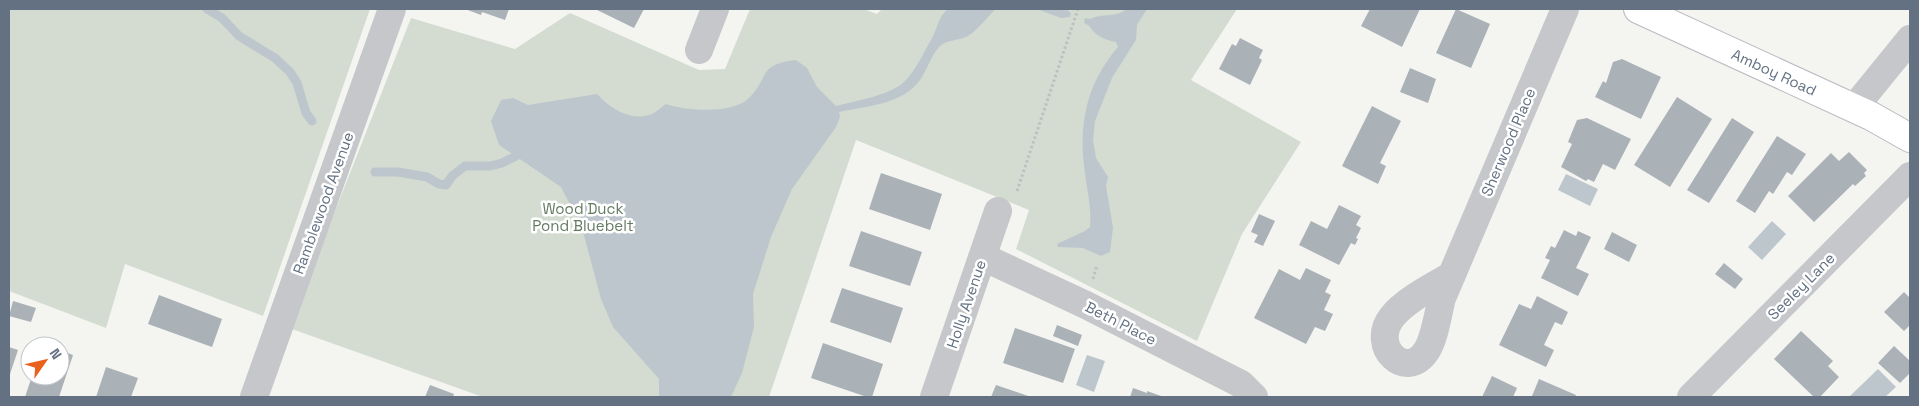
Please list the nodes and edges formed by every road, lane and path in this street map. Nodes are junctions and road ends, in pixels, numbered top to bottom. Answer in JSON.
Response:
{"nodes":[{"id":1,"x":392,"y":9,"type":"edge"},
{"id":2,"x":715,"y":9,"type":"edge"},
{"id":3,"x":1078,"y":9,"type":"edge"},
{"id":4,"x":1565,"y":9,"type":"edge"},
{"id":5,"x":1638,"y":9,"type":"edge"},
{"id":6,"x":1910,"y":39,"type":"edge"},
{"id":7,"x":699,"y":50,"type":"dead end"},
{"id":8,"x":1854,"y":108,"type":"junction"},
{"id":9,"x":1910,"y":138,"type":"edge"},
{"id":10,"x":1910,"y":176,"type":"edge"},
{"id":11,"x":1007,"y":204,"type":"joint"},
{"id":12,"x":983,"y":257,"type":"junction"},
{"id":13,"x":1452,"y":275,"type":"dead end"},
{"id":14,"x":254,"y":397,"type":"edge"},
{"id":15,"x":934,"y":397,"type":"edge"},
{"id":16,"x":1254,"y":397,"type":"edge"},
{"id":17,"x":1691,"y":397,"type":"edge"}],
"edges":[{"from":1,"to":14,"type":"street","name":"Ramblewood Avenue"},
{"from":2,"to":7,"type":"street"},
{"from":3,"to":11,"type":"path"},
{"from":4,"to":13,"type":"street","name":"Sherwood Place"},
{"from":5,"to":8,"type":"main road","name":"Amboy Road"},
{"from":6,"to":8,"type":"street"},
{"from":8,"to":9,"type":"main road","name":"Amboy Road"},
{"from":10,"to":17,"type":"street","name":"Seeley Lane"},
{"from":11,"to":12,"type":"street","name":"Holly Avenue"},
{"from":12,"to":15,"type":"street","name":"Holly Avenue"},
{"from":12,"to":16,"type":"street","name":"Beth Place"}]}
